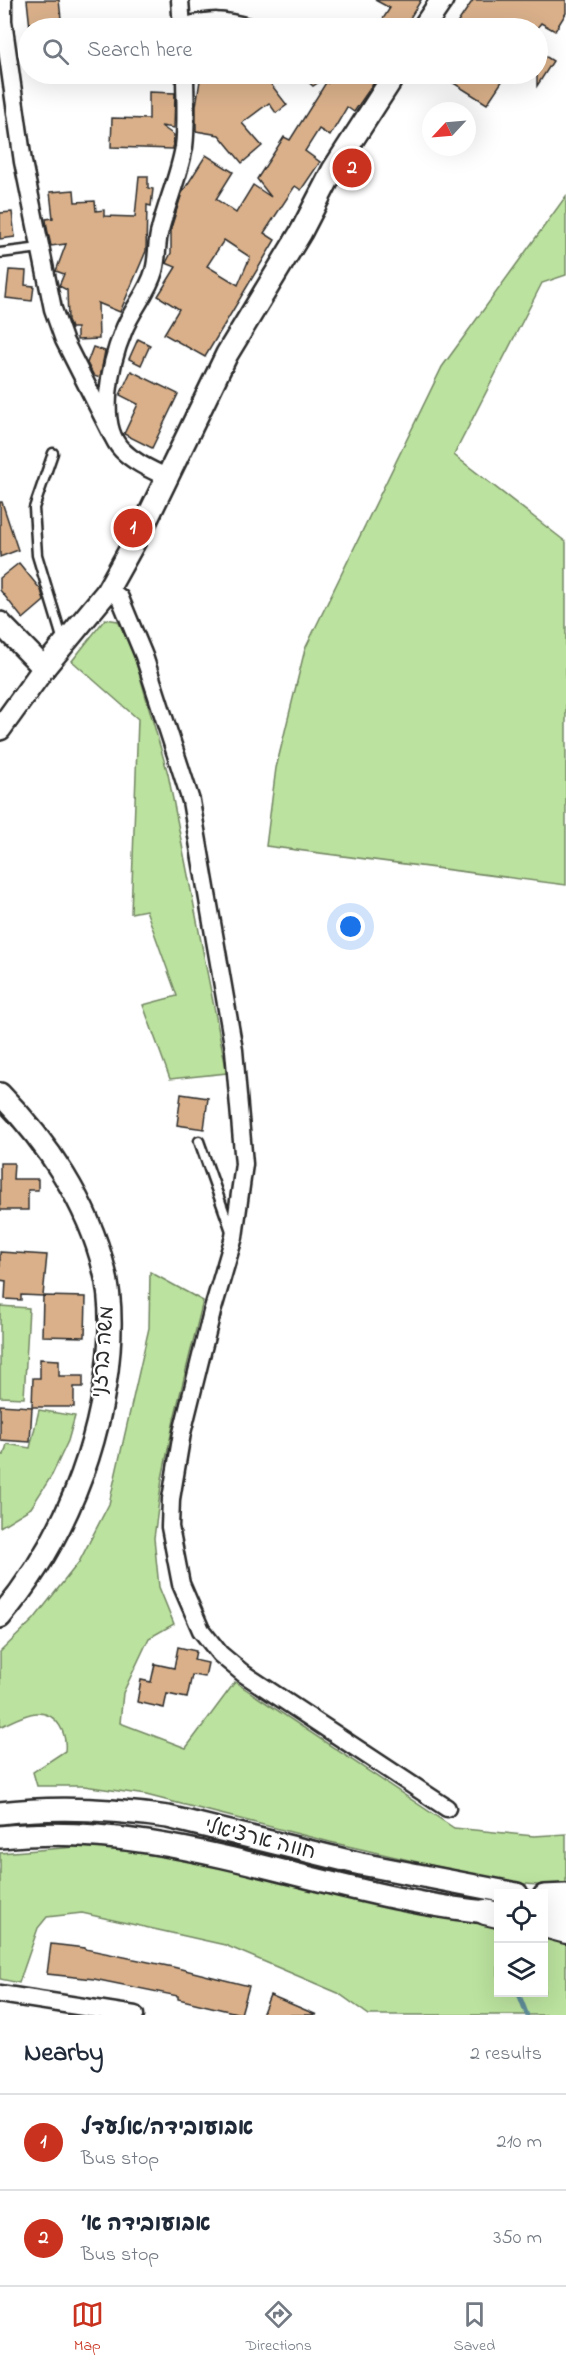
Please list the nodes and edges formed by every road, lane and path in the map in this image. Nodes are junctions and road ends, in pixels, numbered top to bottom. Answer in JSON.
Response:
{"nodes":[{"id":1,"x":3,"y":0,"type":"edge"},
{"id":2,"x":180,"y":0,"type":"edge"},
{"id":3,"x":442,"y":0,"type":"edge"},
{"id":4,"x":181,"y":18,"type":"edge"},
{"id":5,"x":430,"y":18,"type":"edge"},
{"id":6,"x":185,"y":84,"type":"edge"},
{"id":7,"x":389,"y":84,"type":"edge"},
{"id":8,"x":40,"y":248,"type":"junction"},
{"id":9,"x":0,"y":253,"type":"edge"},
{"id":10,"x":112,"y":435,"type":"junction"},
{"id":11,"x":52,"y":453,"type":"dead end"},
{"id":12,"x":168,"y":478,"type":"junction"},
{"id":13,"x":108,"y":589,"type":"junction"},
{"id":14,"x":0,"y":623,"type":"edge"},
{"id":15,"x":64,"y":645,"type":"junction"},
{"id":16,"x":44,"y":668,"type":"junction"},
{"id":17,"x":0,"y":729,"type":"edge"},
{"id":18,"x":0,"y":1094,"type":"edge"},
{"id":19,"x":199,"y":1141,"type":"dead end"},
{"id":20,"x":234,"y":1237,"type":"junction"},
{"id":21,"x":0,"y":1617,"type":"edge"},
{"id":22,"x":447,"y":1808,"type":"dead end"},
{"id":23,"x":0,"y":1814,"type":"edge"},
{"id":24,"x":0,"y":1836,"type":"edge"},
{"id":25,"x":495,"y":1889,"type":"edge"},
{"id":26,"x":566,"y":1895,"type":"edge"},
{"id":27,"x":548,"y":1896,"type":"edge"},
{"id":28,"x":494,"y":1913,"type":"edge"},
{"id":29,"x":548,"y":1915,"type":"edge"},
{"id":30,"x":566,"y":1915,"type":"edge"},
{"id":31,"x":548,"y":1926,"type":"edge"},
{"id":32,"x":566,"y":1931,"type":"edge"},
{"id":33,"x":0,"y":1994,"type":"edge"},
{"id":34,"x":135,"y":2015,"type":"edge"}],
"edges":[{"from":1,"to":8,"type":"street"},
{"from":2,"to":4,"type":"street"},
{"from":3,"to":5,"type":"street"},
{"from":6,"to":10,"type":"street"},
{"from":7,"to":12,"type":"street"},
{"from":8,"to":9,"type":"lane"},
{"from":8,"to":10,"type":"street"},
{"from":10,"to":12,"type":"street"},
{"from":11,"to":15,"type":"lane"},
{"from":12,"to":13,"type":"street"},
{"from":13,"to":15,"type":"street"},
{"from":13,"to":20,"type":"street"},
{"from":14,"to":16,"type":"street"},
{"from":15,"to":16,"type":"street"},
{"from":16,"to":17,"type":"street"},
{"from":18,"to":21,"type":"street","name":"משה ברזני"},
{"from":19,"to":20,"type":"lane"},
{"from":20,"to":22,"type":"street"},
{"from":23,"to":25,"type":"street","name":"חווה ארציאלי"},
{"from":24,"to":28,"type":"street","name":"חווה ארציאלי"},
{"from":26,"to":27,"type":"street"},
{"from":29,"to":30,"type":"street"},
{"from":31,"to":32,"type":"main road"},
{"from":33,"to":34,"type":"street"}]}
